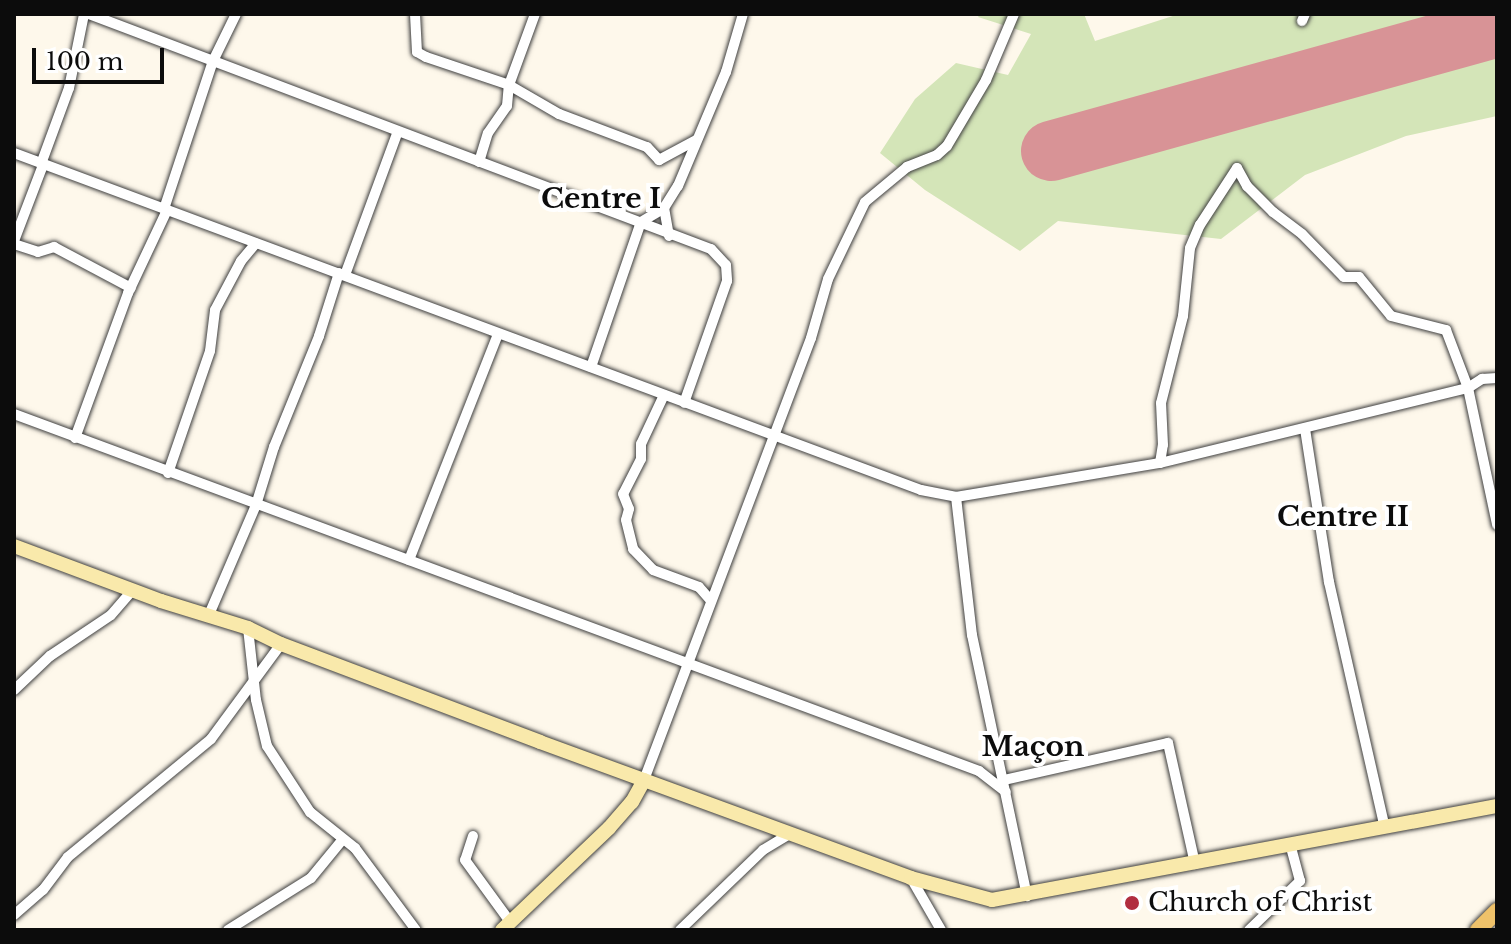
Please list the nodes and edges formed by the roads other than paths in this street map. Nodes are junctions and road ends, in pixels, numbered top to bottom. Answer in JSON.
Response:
{"nodes":[{"id":1,"x":86,"y":14,"type":"edge"},
{"id":2,"x":236,"y":14,"type":"edge"},
{"id":3,"x":415,"y":14,"type":"edge"},
{"id":4,"x":535,"y":14,"type":"edge"},
{"id":5,"x":1014,"y":14,"type":"edge"},
{"id":6,"x":741,"y":15,"type":"edge"},
{"id":7,"x":213,"y":61,"type":"junction"},
{"id":8,"x":509,"y":85,"type":"junction"},
{"id":9,"x":398,"y":131,"type":"junction"},
{"id":10,"x":696,"y":140,"type":"junction"},
{"id":11,"x":14,"y":153,"type":"edge"},
{"id":12,"x":479,"y":162,"type":"junction"},
{"id":13,"x":42,"y":165,"type":"junction"},
{"id":14,"x":664,"y":208,"type":"junction"},
{"id":15,"x":166,"y":210,"type":"junction"},
{"id":16,"x":641,"y":222,"type":"junction"},
{"id":17,"x":669,"y":236,"type":"junction"},
{"id":18,"x":14,"y":243,"type":"edge"},
{"id":19,"x":256,"y":243,"type":"junction"},
{"id":20,"x":342,"y":274,"type":"junction"},
{"id":21,"x":131,"y":288,"type":"junction"},
{"id":22,"x":498,"y":334,"type":"junction"},
{"id":23,"x":591,"y":367,"type":"junction"},
{"id":24,"x":1497,"y":378,"type":"edge"},
{"id":25,"x":1468,"y":388,"type":"junction"},
{"id":26,"x":664,"y":395,"type":"junction"},
{"id":27,"x":684,"y":403,"type":"junction"},
{"id":28,"x":14,"y":414,"type":"edge"},
{"id":29,"x":1305,"y":429,"type":"junction"},
{"id":30,"x":773,"y":434,"type":"junction"},
{"id":31,"x":75,"y":438,"type":"junction"},
{"id":32,"x":1160,"y":463,"type":"junction"},
{"id":33,"x":168,"y":473,"type":"junction"},
{"id":34,"x":956,"y":497,"type":"junction"},
{"id":35,"x":256,"y":505,"type":"junction"},
{"id":36,"x":1497,"y":525,"type":"edge"},
{"id":37,"x":14,"y":546,"type":"edge"},
{"id":38,"x":409,"y":560,"type":"junction"},
{"id":39,"x":133,"y":590,"type":"junction"},
{"id":40,"x":711,"y":601,"type":"junction"},
{"id":41,"x":208,"y":617,"type":"junction"},
{"id":42,"x":248,"y":628,"type":"junction"},
{"id":43,"x":281,"y":644,"type":"junction"},
{"id":44,"x":688,"y":663,"type":"junction"},
{"id":45,"x":253,"y":682,"type":"junction"},
{"id":46,"x":14,"y":690,"type":"edge"},
{"id":47,"x":644,"y":780,"type":"junction"},
{"id":48,"x":1004,"y":780,"type":"junction"},
{"id":49,"x":1006,"y":792,"type":"junction"},
{"id":50,"x":1497,"y":806,"type":"edge"},
{"id":51,"x":1385,"y":828,"type":"junction"},
{"id":52,"x":790,"y":834,"type":"junction"},
{"id":53,"x":473,"y":836,"type":"dead end"},
{"id":54,"x":343,"y":839,"type":"junction"},
{"id":55,"x":1290,"y":844,"type":"junction"},
{"id":56,"x":1195,"y":864,"type":"junction"},
{"id":57,"x":911,"y":878,"type":"junction"},
{"id":58,"x":1027,"y":896,"type":"junction"},
{"id":59,"x":1497,"y":911,"type":"edge"},
{"id":60,"x":14,"y":915,"type":"edge"},
{"id":61,"x":506,"y":926,"type":"edge"},
{"id":62,"x":228,"y":930,"type":"edge"},
{"id":63,"x":416,"y":930,"type":"edge"},
{"id":64,"x":680,"y":930,"type":"edge"},
{"id":65,"x":941,"y":930,"type":"edge"},
{"id":66,"x":1249,"y":930,"type":"edge"},
{"id":67,"x":1478,"y":930,"type":"edge"}],
"edges":[{"from":1,"to":7,"type":"street"},
{"from":1,"to":13,"type":"street"},
{"from":2,"to":7,"type":"street"},
{"from":3,"to":8,"type":"street"},
{"from":4,"to":8,"type":"street"},
{"from":5,"to":30,"type":"street"},
{"from":6,"to":10,"type":"street"},
{"from":7,"to":9,"type":"street"},
{"from":7,"to":15,"type":"street"},
{"from":8,"to":10,"type":"street"},
{"from":8,"to":12,"type":"street"},
{"from":9,"to":12,"type":"street"},
{"from":9,"to":20,"type":"street"},
{"from":10,"to":14,"type":"street"},
{"from":11,"to":13,"type":"street"},
{"from":12,"to":16,"type":"street"},
{"from":13,"to":15,"type":"street"},
{"from":13,"to":18,"type":"street"},
{"from":14,"to":16,"type":"street"},
{"from":14,"to":17,"type":"street"},
{"from":15,"to":19,"type":"street"},
{"from":15,"to":21,"type":"street"},
{"from":16,"to":17,"type":"street"},
{"from":16,"to":23,"type":"street"},
{"from":17,"to":27,"type":"street"},
{"from":18,"to":21,"type":"street"},
{"from":19,"to":20,"type":"street"},
{"from":19,"to":33,"type":"street"},
{"from":20,"to":22,"type":"street"},
{"from":20,"to":35,"type":"street"},
{"from":21,"to":31,"type":"street"},
{"from":22,"to":23,"type":"street"},
{"from":22,"to":38,"type":"street"},
{"from":23,"to":26,"type":"street"},
{"from":24,"to":25,"type":"street"},
{"from":25,"to":29,"type":"street"},
{"from":25,"to":32,"type":"street"},
{"from":25,"to":36,"type":"street"},
{"from":26,"to":27,"type":"street"},
{"from":26,"to":40,"type":"street"},
{"from":27,"to":30,"type":"street"},
{"from":28,"to":31,"type":"street"},
{"from":29,"to":32,"type":"street"},
{"from":29,"to":51,"type":"street"},
{"from":30,"to":34,"type":"street"},
{"from":30,"to":40,"type":"street"},
{"from":31,"to":33,"type":"street"},
{"from":32,"to":34,"type":"street"},
{"from":33,"to":35,"type":"street"},
{"from":34,"to":48,"type":"street"},
{"from":35,"to":38,"type":"street"},
{"from":35,"to":41,"type":"street"},
{"from":37,"to":39,"type":"street"},
{"from":38,"to":44,"type":"street"},
{"from":39,"to":41,"type":"street"},
{"from":39,"to":46,"type":"street"},
{"from":40,"to":44,"type":"street"},
{"from":41,"to":42,"type":"street"},
{"from":42,"to":43,"type":"street"},
{"from":42,"to":45,"type":"street"},
{"from":43,"to":45,"type":"street"},
{"from":43,"to":47,"type":"street"},
{"from":44,"to":47,"type":"street"},
{"from":44,"to":49,"type":"street"},
{"from":45,"to":54,"type":"street"},
{"from":45,"to":60,"type":"street"},
{"from":47,"to":52,"type":"street"},
{"from":47,"to":61,"type":"street"},
{"from":48,"to":49,"type":"street"},
{"from":48,"to":56,"type":"street"},
{"from":49,"to":58,"type":"street"},
{"from":50,"to":51,"type":"street"},
{"from":51,"to":55,"type":"street"},
{"from":52,"to":57,"type":"street"},
{"from":52,"to":64,"type":"street"},
{"from":53,"to":61,"type":"street"},
{"from":54,"to":62,"type":"street"},
{"from":54,"to":63,"type":"street"},
{"from":55,"to":56,"type":"street"},
{"from":55,"to":66,"type":"street"},
{"from":56,"to":58,"type":"street"},
{"from":57,"to":58,"type":"street"},
{"from":57,"to":65,"type":"street"},
{"from":59,"to":67,"type":"main road"}]}
